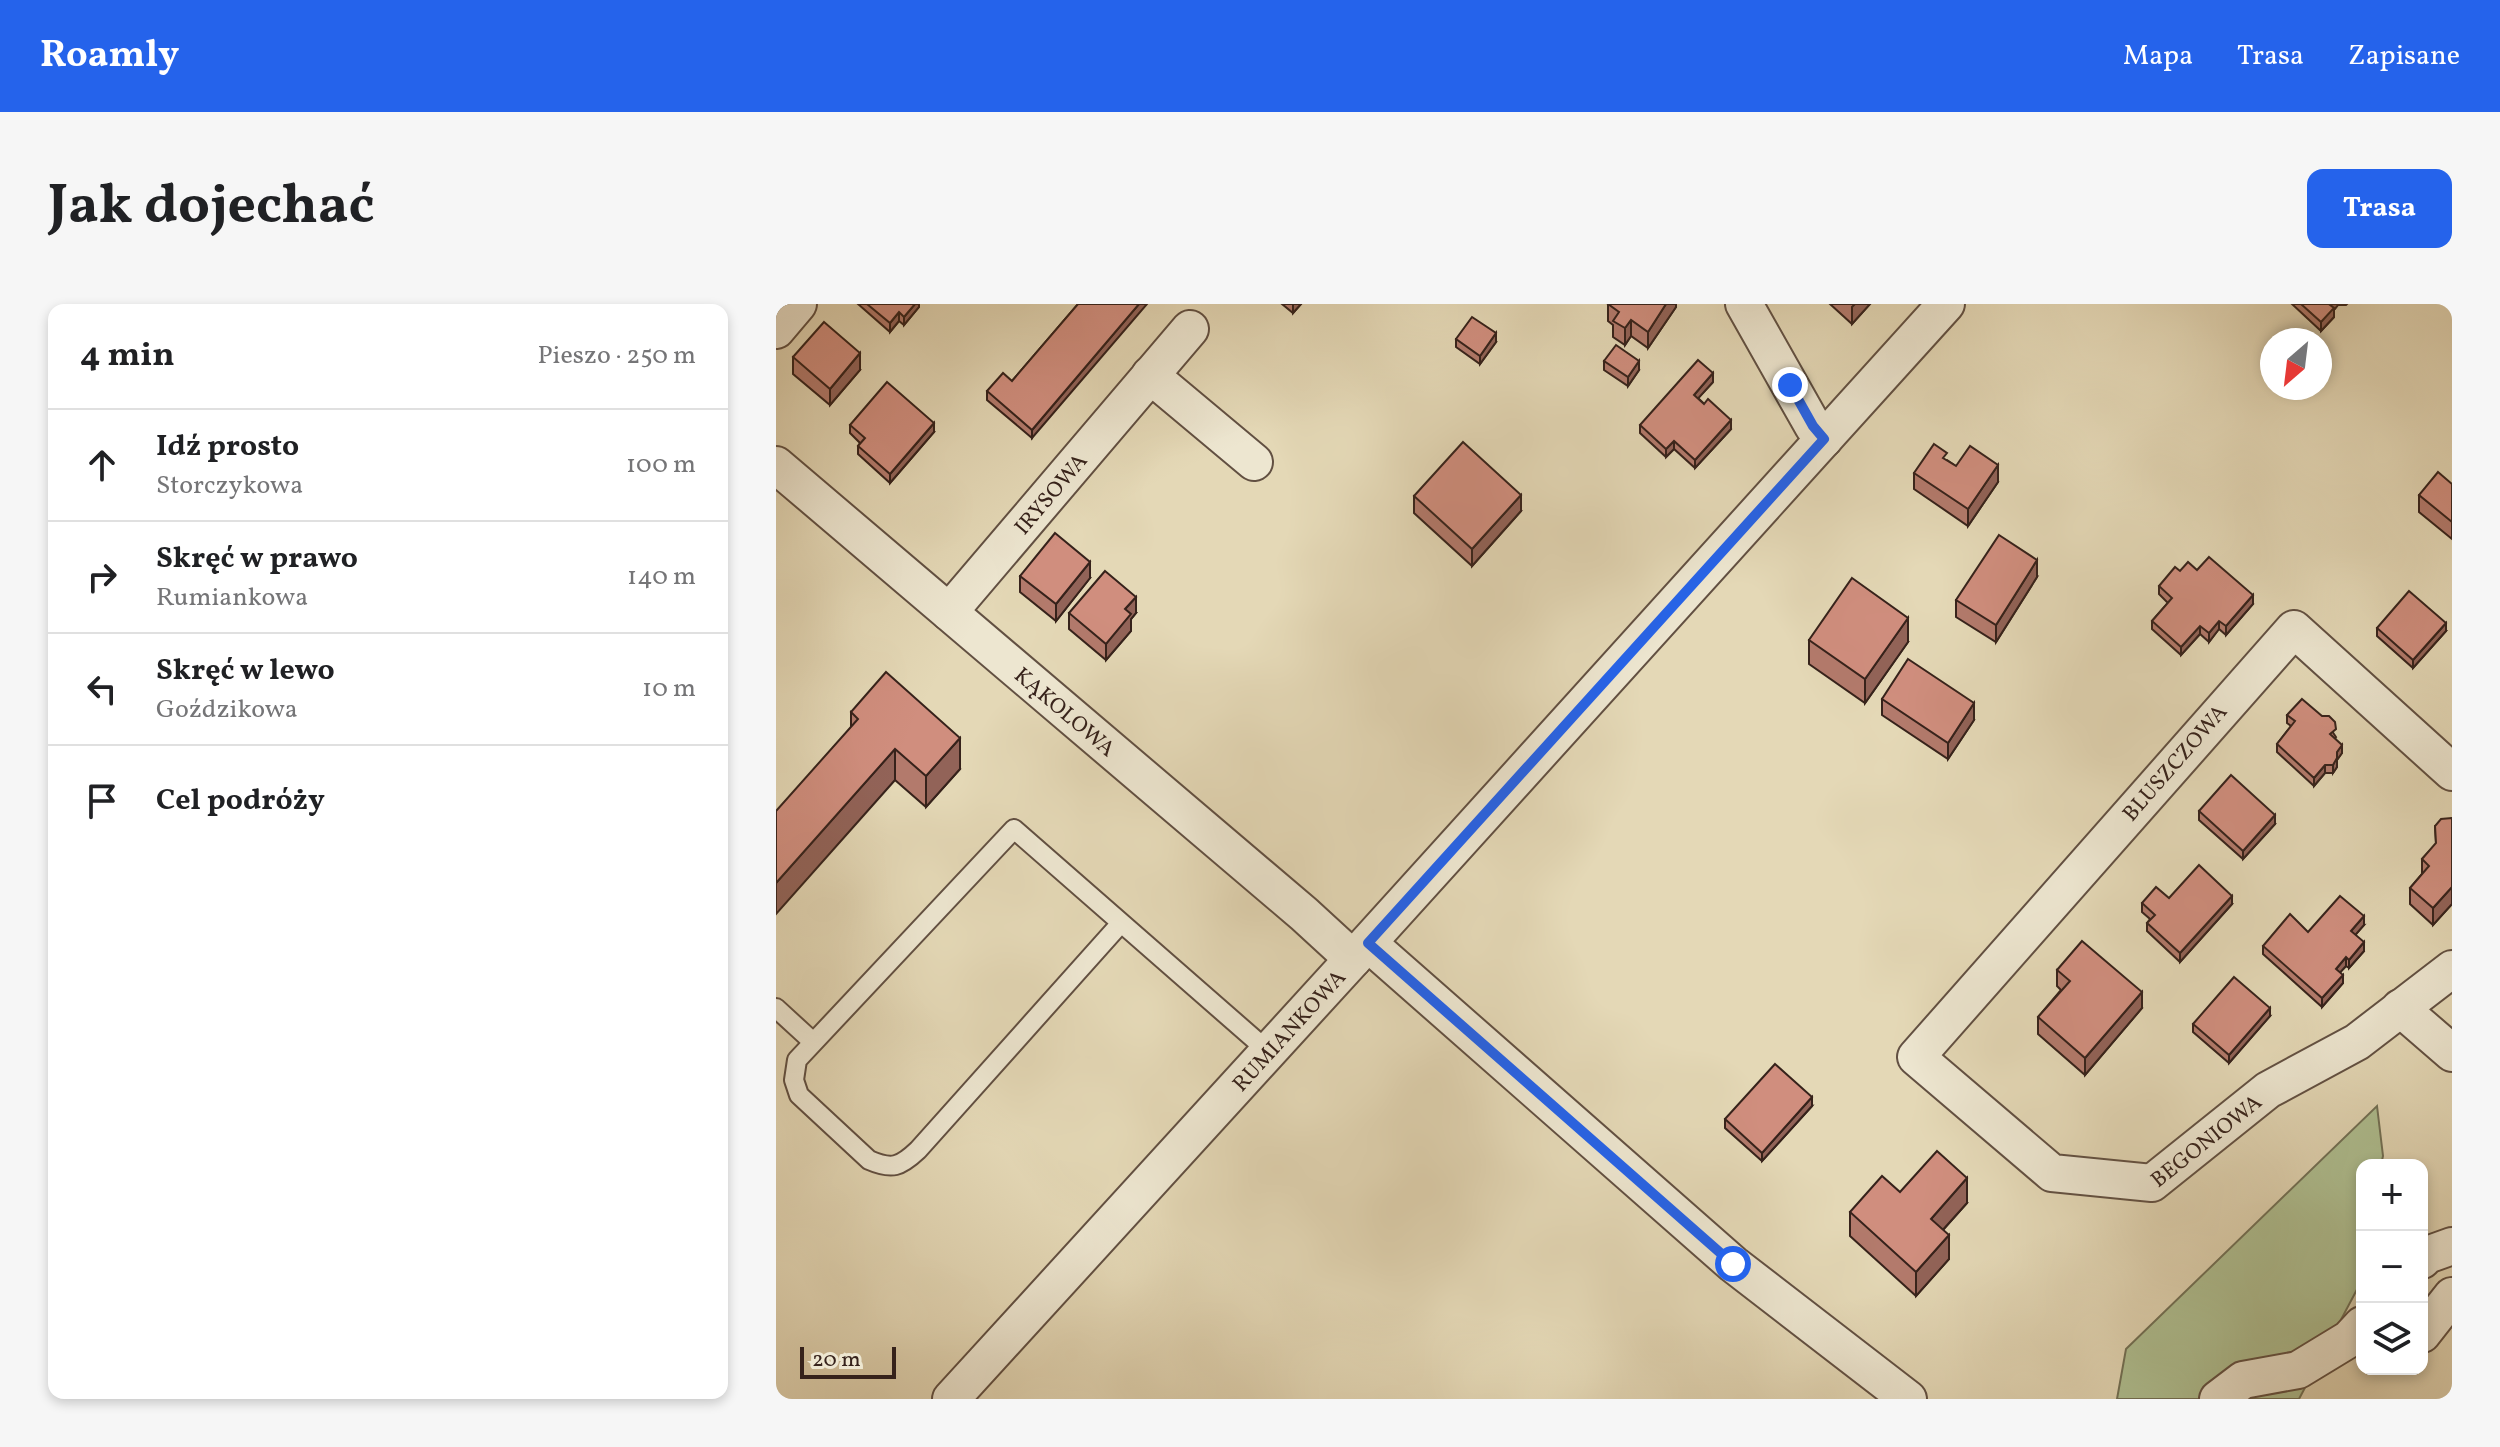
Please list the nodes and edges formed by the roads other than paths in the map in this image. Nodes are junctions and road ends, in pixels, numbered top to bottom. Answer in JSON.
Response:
{"nodes":[{"id":1,"x":798,"y":304,"type":"edge"},
{"id":2,"x":1744,"y":304,"type":"edge"},
{"id":3,"x":1946,"y":304,"type":"edge"},
{"id":4,"x":1190,"y":329,"type":"dead end"},
{"id":5,"x":776,"y":330,"type":"edge"},
{"id":6,"x":1150,"y":375,"type":"junction"},
{"id":7,"x":1824,"y":439,"type":"junction"},
{"id":8,"x":1254,"y":462,"type":"dead end"},
{"id":9,"x":776,"y":465,"type":"edge"},
{"id":10,"x":949,"y":612,"type":"junction"},
{"id":11,"x":2452,"y":772,"type":"edge"},
{"id":12,"x":1121,"y":923,"type":"junction"},
{"id":13,"x":1361,"y":951,"type":"junction"},
{"id":14,"x":2452,"y":969,"type":"edge"},
{"id":15,"x":776,"y":1008,"type":"edge"},
{"id":16,"x":2400,"y":1008,"type":"junction"},
{"id":17,"x":812,"y":1041,"type":"junction"},
{"id":18,"x":1269,"y":1052,"type":"junction"},
{"id":19,"x":2452,"y":1053,"type":"edge"},
{"id":20,"x":1916,"y":1057,"type":"joint"},
{"id":21,"x":2452,"y":1246,"type":"edge"},
{"id":22,"x":2428,"y":1255,"type":"edge"},
{"id":23,"x":2452,"y":1296,"type":"edge"},
{"id":24,"x":2428,"y":1326,"type":"edge"},
{"id":25,"x":2356,"y":1331,"type":"edge"},
{"id":26,"x":951,"y":1399,"type":"edge"},
{"id":27,"x":1908,"y":1399,"type":"edge"},
{"id":28,"x":2218,"y":1399,"type":"edge"}],
"edges":[{"from":1,"to":5,"type":"street"},
{"from":2,"to":7,"type":"street"},
{"from":3,"to":7,"type":"street","name":"RUMIANKOWA"},
{"from":4,"to":6,"type":"street","name":"IRYSOWA"},
{"from":6,"to":8,"type":"street"},
{"from":6,"to":10,"type":"street","name":"IRYSOWA"},
{"from":7,"to":13,"type":"street","name":"RUMIANKOWA"},
{"from":9,"to":10,"type":"street","name":"KĄKOLOWA"},
{"from":10,"to":13,"type":"street","name":"KĄKOLOWA"},
{"from":11,"to":20,"type":"street","name":"BLUSZCZOWA"},
{"from":12,"to":17,"type":"lane"},
{"from":12,"to":17,"type":"lane"},
{"from":12,"to":18,"type":"lane"},
{"from":13,"to":18,"type":"street","name":"RUMIANKOWA"},
{"from":13,"to":27,"type":"street","name":"KĄKOLOWA"},
{"from":14,"to":16,"type":"street","name":"BEGONIOWA"},
{"from":15,"to":17,"type":"lane"},
{"from":16,"to":19,"type":"street"},
{"from":16,"to":20,"type":"street","name":"BEGONIOWA"},
{"from":18,"to":26,"type":"street","name":"RUMIANKOWA"},
{"from":21,"to":22,"type":"street"},
{"from":23,"to":24,"type":"street"},
{"from":25,"to":28,"type":"street"}]}
